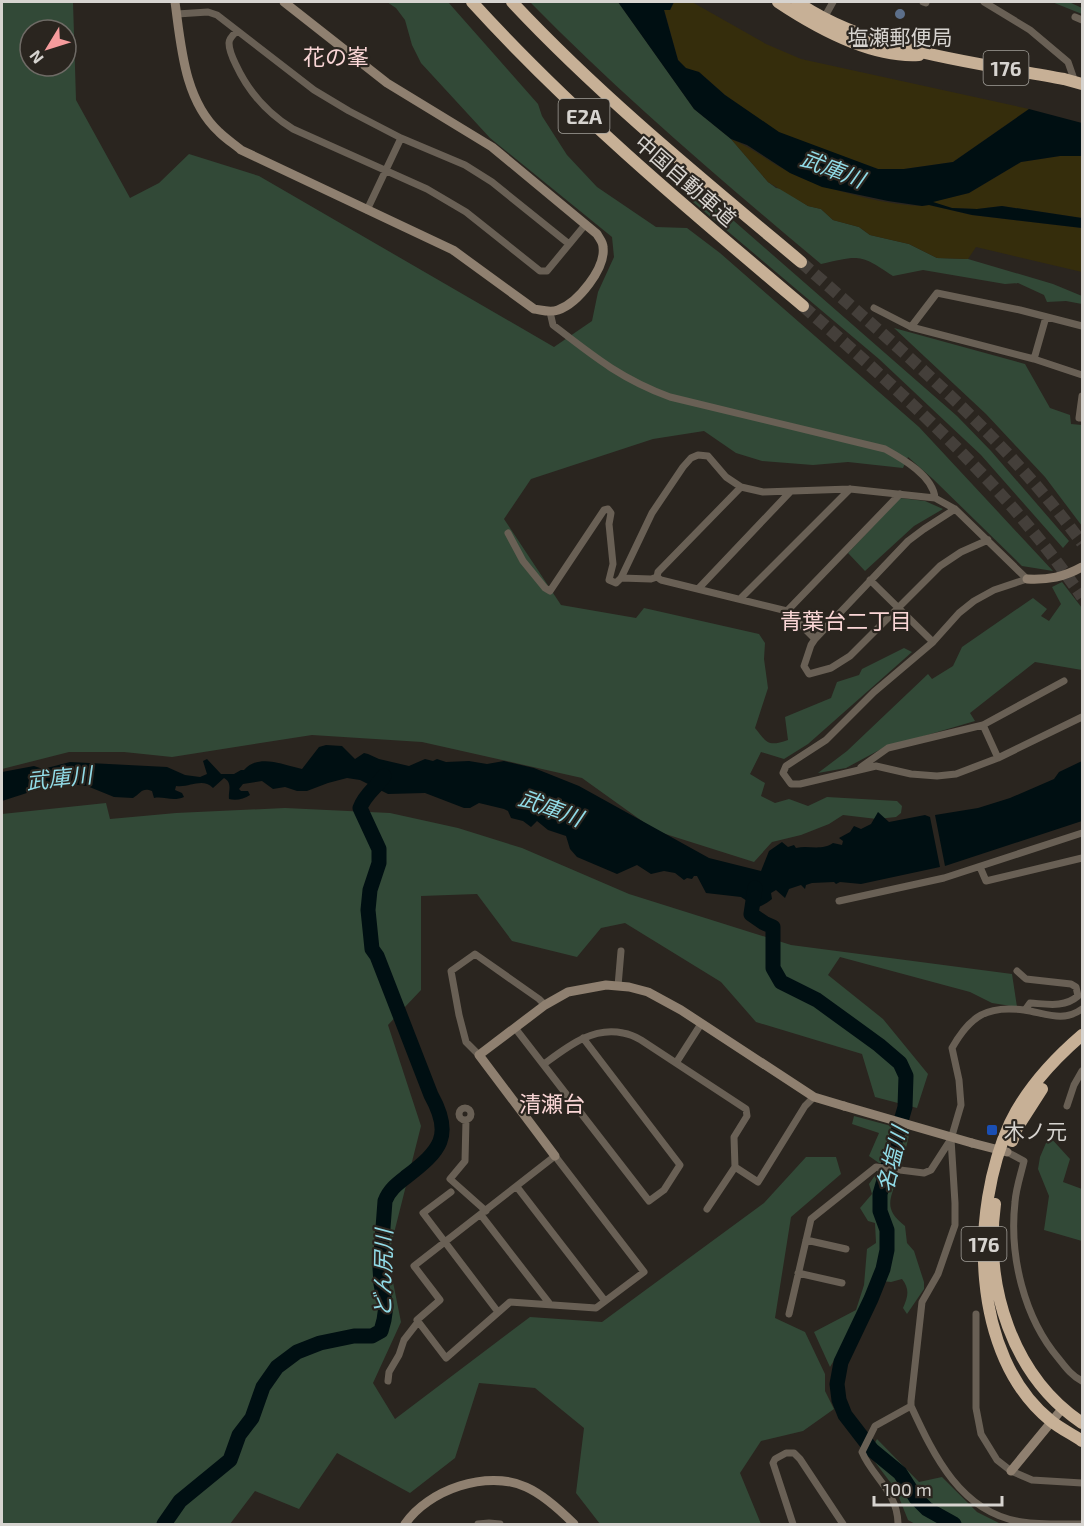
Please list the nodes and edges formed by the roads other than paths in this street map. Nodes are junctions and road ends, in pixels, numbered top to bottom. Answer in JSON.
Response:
{"nodes":[{"id":1,"x":175,"y":2,"type":"edge"},
{"id":2,"x":284,"y":2,"type":"edge"},
{"id":3,"x":472,"y":2,"type":"edge"},
{"id":4,"x":512,"y":2,"type":"edge"},
{"id":5,"x":778,"y":2,"type":"edge"},
{"id":6,"x":797,"y":2,"type":"edge"},
{"id":7,"x":833,"y":2,"type":"edge"},
{"id":8,"x":984,"y":2,"type":"edge"},
{"id":9,"x":177,"y":14,"type":"junction"},
{"id":10,"x":824,"y":18,"type":"junction"},
{"id":11,"x":237,"y":31,"type":"junction"},
{"id":12,"x":929,"y":54,"type":"junction"},
{"id":13,"x":1079,"y":83,"type":"edge"},
{"id":14,"x":401,"y":138,"type":"junction"},
{"id":15,"x":385,"y":171,"type":"junction"},
{"id":16,"x":367,"y":210,"type":"junction"},
{"id":17,"x":585,"y":225,"type":"junction"},
{"id":18,"x":569,"y":244,"type":"junction"},
{"id":19,"x":801,"y":262,"type":"tunnel mouth"},
{"id":20,"x":803,"y":306,"type":"tunnel mouth"},
{"id":21,"x":874,"y":308,"type":"dead end"},
{"id":22,"x":550,"y":312,"type":"junction"},
{"id":23,"x":1046,"y":317,"type":"junction"},
{"id":24,"x":1083,"y":326,"type":"edge"},
{"id":25,"x":911,"y":327,"type":"junction"},
{"id":26,"x":1034,"y":359,"type":"junction"},
{"id":27,"x":1083,"y":375,"type":"edge"},
{"id":28,"x":1083,"y":396,"type":"edge"},
{"id":29,"x":1083,"y":418,"type":"edge"},
{"id":30,"x":741,"y":487,"type":"junction"},
{"id":31,"x":850,"y":489,"type":"junction"},
{"id":32,"x":790,"y":492,"type":"junction"},
{"id":33,"x":900,"y":494,"type":"junction"},
{"id":34,"x":935,"y":498,"type":"junction"},
{"id":35,"x":955,"y":509,"type":"junction"},
{"id":36,"x":508,"y":533,"type":"dead end"},
{"id":37,"x":988,"y":540,"type":"junction"},
{"id":38,"x":1083,"y":567,"type":"edge"},
{"id":39,"x":657,"y":577,"type":"junction"},
{"id":40,"x":621,"y":578,"type":"junction"},
{"id":41,"x":1028,"y":579,"type":"junction"},
{"id":42,"x":870,"y":580,"type":"junction"},
{"id":43,"x":698,"y":589,"type":"junction"},
{"id":44,"x":741,"y":598,"type":"junction"},
{"id":45,"x":898,"y":608,"type":"junction"},
{"id":46,"x":787,"y":611,"type":"junction"},
{"id":47,"x":815,"y":639,"type":"junction"},
{"id":48,"x":933,"y":642,"type":"junction"},
{"id":49,"x":1064,"y":681,"type":"dead end"},
{"id":50,"x":1083,"y":717,"type":"edge"},
{"id":51,"x":983,"y":725,"type":"junction"},
{"id":52,"x":998,"y":758,"type":"junction"},
{"id":53,"x":857,"y":771,"type":"junction"},
{"id":54,"x":1083,"y":834,"type":"edge"},
{"id":55,"x":1083,"y":858,"type":"edge"},
{"id":56,"x":980,"y":867,"type":"junction"},
{"id":57,"x":839,"y":902,"type":"dead end"},
{"id":58,"x":621,"y":951,"type":"dead end"},
{"id":59,"x":1017,"y":971,"type":"dead end"},
{"id":60,"x":618,"y":986,"type":"junction"},
{"id":61,"x":545,"y":1005,"type":"junction"},
{"id":62,"x":1083,"y":1009,"type":"edge"},
{"id":63,"x":1025,"y":1010,"type":"junction"},
{"id":64,"x":701,"y":1024,"type":"junction"},
{"id":65,"x":515,"y":1028,"type":"junction"},
{"id":66,"x":1080,"y":1037,"type":"edge"},
{"id":67,"x":583,"y":1038,"type":"junction"},
{"id":68,"x":479,"y":1056,"type":"junction"},
{"id":69,"x":676,"y":1063,"type":"junction"},
{"id":70,"x":544,"y":1064,"type":"junction"},
{"id":71,"x":1083,"y":1071,"type":"edge"},
{"id":72,"x":814,"y":1097,"type":"junction"},
{"id":73,"x":1067,"y":1106,"type":"dead end"},
{"id":74,"x":466,"y":1120,"type":"dead end"},
{"id":75,"x":951,"y":1139,"type":"junction"},
{"id":76,"x":1003,"y":1151,"type":"junction"},
{"id":77,"x":555,"y":1156,"type":"junction"},
{"id":78,"x":735,"y":1167,"type":"junction"},
{"id":79,"x":517,"y":1186,"type":"junction"},
{"id":80,"x":451,"y":1192,"type":"dead end"},
{"id":81,"x":707,"y":1209,"type":"dead end"},
{"id":82,"x":484,"y":1213,"type":"junction"},
{"id":83,"x":806,"y":1240,"type":"junction"},
{"id":84,"x":445,"y":1242,"type":"junction"},
{"id":85,"x":846,"y":1249,"type":"dead end"},
{"id":86,"x":798,"y":1274,"type":"junction"},
{"id":87,"x":842,"y":1283,"type":"dead end"},
{"id":88,"x":605,"y":1301,"type":"junction"},
{"id":89,"x":549,"y":1303,"type":"junction"},
{"id":90,"x":498,"y":1312,"type":"junction"},
{"id":91,"x":789,"y":1314,"type":"dead end"},
{"id":92,"x":976,"y":1314,"type":"dead end"},
{"id":93,"x":418,"y":1322,"type":"junction"},
{"id":94,"x":1083,"y":1381,"type":"edge"},
{"id":95,"x":388,"y":1382,"type":"dead end"},
{"id":96,"x":911,"y":1406,"type":"junction"},
{"id":97,"x":1062,"y":1409,"type":"junction"},
{"id":98,"x":1052,"y":1421,"type":"junction"},
{"id":99,"x":1083,"y":1423,"type":"edge"},
{"id":100,"x":1083,"y":1441,"type":"edge"},
{"id":101,"x":1011,"y":1471,"type":"junction"},
{"id":102,"x":1083,"y":1483,"type":"edge"},
{"id":103,"x":405,"y":1524,"type":"edge"},
{"id":104,"x":478,"y":1524,"type":"edge"},
{"id":105,"x":501,"y":1524,"type":"edge"},
{"id":106,"x":574,"y":1524,"type":"edge"},
{"id":107,"x":793,"y":1524,"type":"edge"},
{"id":108,"x":843,"y":1524,"type":"edge"},
{"id":109,"x":898,"y":1524,"type":"edge"},
{"id":110,"x":1083,"y":1524,"type":"edge"}],
"edges":[{"from":1,"to":9,"type":"street"},
{"from":2,"to":17,"type":"street"},
{"from":3,"to":20,"type":"highway","name":"中国自動車道","number":"E2A"},
{"from":4,"to":19,"type":"highway","name":"中国自動車道","number":"E2A"},
{"from":5,"to":12,"type":"highway","number":"176"},
{"from":6,"to":10,"type":"highway","number":"176"},
{"from":7,"to":10,"type":"street"},
{"from":8,"to":13,"type":"street"},
{"from":9,"to":11,"type":"street"},
{"from":9,"to":16,"type":"street"},
{"from":10,"to":12,"type":"highway","number":"176"},
{"from":11,"to":14,"type":"street"},
{"from":11,"to":15,"type":"street"},
{"from":12,"to":13,"type":"highway","number":"176"},
{"from":14,"to":15,"type":"street"},
{"from":14,"to":18,"type":"street"},
{"from":15,"to":16,"type":"street"},
{"from":15,"to":18,"type":"street"},
{"from":16,"to":22,"type":"street"},
{"from":17,"to":18,"type":"street"},
{"from":17,"to":22,"type":"street"},
{"from":21,"to":25,"type":"street"},
{"from":22,"to":34,"type":"street"},
{"from":23,"to":24,"type":"street"},
{"from":23,"to":25,"type":"street"},
{"from":23,"to":26,"type":"street"},
{"from":25,"to":26,"type":"street"},
{"from":26,"to":27,"type":"street"},
{"from":28,"to":29,"type":"street"},
{"from":30,"to":32,"type":"street"},
{"from":30,"to":39,"type":"street"},
{"from":30,"to":40,"type":"street"},
{"from":31,"to":32,"type":"street"},
{"from":31,"to":33,"type":"street"},
{"from":31,"to":44,"type":"street"},
{"from":32,"to":43,"type":"street"},
{"from":33,"to":34,"type":"street"},
{"from":33,"to":46,"type":"street"},
{"from":34,"to":35,"type":"street"},
{"from":35,"to":37,"type":"street"},
{"from":35,"to":42,"type":"street"},
{"from":36,"to":40,"type":"street"},
{"from":37,"to":41,"type":"street"},
{"from":37,"to":45,"type":"street"},
{"from":38,"to":41,"type":"street"},
{"from":39,"to":40,"type":"street"},
{"from":39,"to":43,"type":"street"},
{"from":41,"to":48,"type":"street"},
{"from":42,"to":45,"type":"street"},
{"from":42,"to":47,"type":"street"},
{"from":43,"to":44,"type":"street"},
{"from":44,"to":46,"type":"street"},
{"from":45,"to":47,"type":"street"},
{"from":45,"to":48,"type":"street"},
{"from":46,"to":47,"type":"street"},
{"from":48,"to":53,"type":"street"},
{"from":49,"to":51,"type":"street"},
{"from":50,"to":52,"type":"street"},
{"from":51,"to":52,"type":"street"},
{"from":51,"to":53,"type":"street"},
{"from":52,"to":53,"type":"street"},
{"from":54,"to":56,"type":"street"},
{"from":55,"to":56,"type":"street"},
{"from":56,"to":57,"type":"street"},
{"from":58,"to":60,"type":"street"},
{"from":59,"to":63,"type":"street"},
{"from":60,"to":61,"type":"street"},
{"from":60,"to":64,"type":"street"},
{"from":61,"to":65,"type":"street"},
{"from":61,"to":68,"type":"street"},
{"from":62,"to":63,"type":"street"},
{"from":63,"to":75,"type":"street"},
{"from":64,"to":69,"type":"street"},
{"from":64,"to":72,"type":"street"},
{"from":65,"to":68,"type":"street"},
{"from":65,"to":70,"type":"street"},
{"from":66,"to":76,"type":"highway","number":"176"},
{"from":67,"to":69,"type":"street"},
{"from":67,"to":70,"type":"street"},
{"from":67,"to":70,"type":"street"},
{"from":68,"to":77,"type":"street"},
{"from":69,"to":78,"type":"street"},
{"from":71,"to":73,"type":"street"},
{"from":72,"to":76,"type":"street","bridge":true},
{"from":72,"to":78,"type":"street"},
{"from":74,"to":82,"type":"street"},
{"from":75,"to":83,"type":"street"},
{"from":75,"to":96,"type":"street"},
{"from":76,"to":94,"type":"street"},
{"from":76,"to":97,"type":"highway","number":"176"},
{"from":76,"to":98,"type":"highway","number":"176"},
{"from":77,"to":79,"type":"street"},
{"from":77,"to":88,"type":"street"},
{"from":78,"to":81,"type":"street"},
{"from":79,"to":82,"type":"street"},
{"from":79,"to":88,"type":"street"},
{"from":80,"to":84,"type":"street"},
{"from":82,"to":84,"type":"street"},
{"from":82,"to":89,"type":"street"},
{"from":83,"to":85,"type":"street"},
{"from":83,"to":86,"type":"street"},
{"from":84,"to":90,"type":"street"},
{"from":84,"to":93,"type":"street"},
{"from":86,"to":87,"type":"street"},
{"from":86,"to":91,"type":"street"},
{"from":88,"to":89,"type":"street"},
{"from":89,"to":90,"type":"street"},
{"from":90,"to":93,"type":"street"},
{"from":92,"to":101,"type":"street"},
{"from":93,"to":95,"type":"street"},
{"from":96,"to":109,"type":"street"},
{"from":96,"to":110,"type":"street"},
{"from":97,"to":98,"type":"street"},
{"from":97,"to":99,"type":"highway","number":"176"},
{"from":98,"to":100,"type":"highway","number":"176"},
{"from":98,"to":101,"type":"street"},
{"from":101,"to":102,"type":"street"},
{"from":103,"to":106,"type":"street"},
{"from":104,"to":105,"type":"street"},
{"from":107,"to":108,"type":"street"}]}
